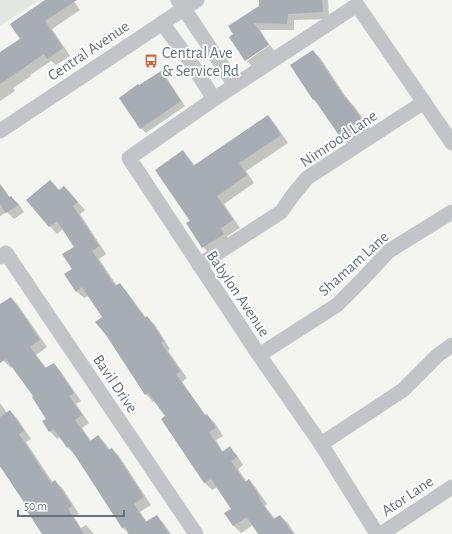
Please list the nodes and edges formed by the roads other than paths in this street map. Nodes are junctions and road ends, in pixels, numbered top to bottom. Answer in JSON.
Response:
{"nodes":[{"id":1,"x":197,"y":0,"type":"edge"},
{"id":2,"x":181,"y":4,"type":"edge"},
{"id":3,"x":162,"y":23,"type":"junction"},
{"id":4,"x":236,"y":85,"type":"junction"},
{"id":5,"x":214,"y":99,"type":"junction"},
{"id":6,"x":424,"y":102,"type":"junction"},
{"id":7,"x":0,"y":131,"type":"edge"},
{"id":8,"x":452,"y":143,"type":"edge"},
{"id":9,"x":452,"y":212,"type":"edge"},
{"id":10,"x":3,"y":255,"type":"edge"},
{"id":11,"x":199,"y":265,"type":"junction"},
{"id":12,"x":452,"y":345,"type":"edge"},
{"id":13,"x":259,"y":356,"type":"junction"},
{"id":14,"x":320,"y":444,"type":"junction"},
{"id":15,"x":452,"y":487,"type":"edge"},
{"id":16,"x":196,"y":534,"type":"edge"},
{"id":17,"x":377,"y":534,"type":"edge"},
{"id":18,"x":381,"y":534,"type":"edge"}],
"edges":[{"from":1,"to":2,"type":"street","name":"Central Avenue"},
{"from":2,"to":3,"type":"street","name":"Central Avenue"},
{"from":2,"to":4,"type":"street"},
{"from":3,"to":5,"type":"street"},
{"from":3,"to":7,"type":"street","name":"Central Avenue"},
{"from":4,"to":5,"type":"street","name":"Babylon Avenue"},
{"from":4,"to":6,"type":"street","name":"Babylon Avenue"},
{"from":5,"to":11,"type":"street","name":"Babylon Avenue"},
{"from":6,"to":8,"type":"street","name":"Babylon Avenue"},
{"from":6,"to":11,"type":"street","name":"Nimrood Lane"},
{"from":9,"to":13,"type":"street","name":"Shamam Lane"},
{"from":10,"to":16,"type":"street","name":"Bavil Drive"},
{"from":11,"to":13,"type":"street","name":"Babylon Avenue"},
{"from":12,"to":14,"type":"street"},
{"from":13,"to":14,"type":"street","name":"Babylon Avenue"},
{"from":14,"to":17,"type":"street","name":"Babylon Avenue"},
{"from":15,"to":18,"type":"street","name":"Ator Lane"}]}
